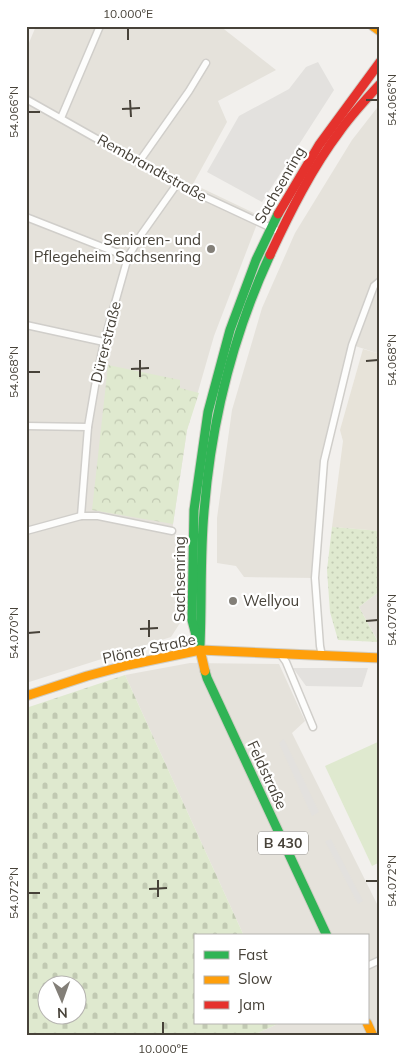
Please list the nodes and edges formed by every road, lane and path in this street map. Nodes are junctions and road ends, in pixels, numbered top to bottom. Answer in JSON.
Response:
{"nodes":[{"id":1,"x":100,"y":26,"type":"edge"},
{"id":2,"x":374,"y":26,"type":"edge"},
{"id":3,"x":380,"y":31,"type":"edge"},
{"id":4,"x":380,"y":62,"type":"edge"},
{"id":5,"x":206,"y":63,"type":"dead end"},
{"id":6,"x":380,"y":84,"type":"edge"},
{"id":7,"x":26,"y":99,"type":"edge"},
{"id":8,"x":61,"y":118,"type":"junction"},
{"id":9,"x":139,"y":162,"type":"junction"},
{"id":10,"x":177,"y":184,"type":"junction"},
{"id":11,"x":26,"y":216,"type":"edge"},
{"id":12,"x":276,"y":230,"type":"junction"},
{"id":13,"x":128,"y":257,"type":"junction"},
{"id":14,"x":380,"y":281,"type":"edge"},
{"id":15,"x":26,"y":325,"type":"edge"},
{"id":16,"x":104,"y":342,"type":"junction"},
{"id":17,"x":26,"y":426,"type":"edge"},
{"id":18,"x":88,"y":427,"type":"junction"},
{"id":19,"x":81,"y":516,"type":"junction"},
{"id":20,"x":26,"y":531,"type":"edge"},
{"id":21,"x":172,"y":531,"type":"dead end"},
{"id":22,"x":200,"y":650,"type":"junction"},
{"id":23,"x":281,"y":655,"type":"junction"},
{"id":24,"x":322,"y":656,"type":"junction"},
{"id":25,"x":380,"y":658,"type":"edge"},
{"id":26,"x":26,"y":696,"type":"edge"},
{"id":27,"x":313,"y":726,"type":"dead end"},
{"id":28,"x":326,"y":934,"type":"edge"},
{"id":29,"x":380,"y":960,"type":"edge"},
{"id":30,"x":368,"y":966,"type":"edge"},
{"id":31,"x":367,"y":1024,"type":"edge"},
{"id":32,"x":373,"y":1036,"type":"edge"}],
"edges":[{"from":1,"to":8,"type":"street"},
{"from":2,"to":3,"type":"main road"},
{"from":4,"to":12,"type":"main road","name":"Sachsenring"},
{"from":5,"to":9,"type":"street"},
{"from":6,"to":12,"type":"main road","name":"Sachsenring"},
{"from":7,"to":8,"type":"street","name":"Rembrandtstraße"},
{"from":8,"to":9,"type":"street","name":"Rembrandtstraße"},
{"from":9,"to":10,"type":"street","name":"Rembrandtstraße"},
{"from":10,"to":12,"type":"street","name":"Rembrandtstraße"},
{"from":10,"to":13,"type":"street","name":"Dürerstraße"},
{"from":11,"to":13,"type":"street"},
{"from":12,"to":22,"type":"main road","name":"Sachsenring"},
{"from":13,"to":16,"type":"street","name":"Dürerstraße"},
{"from":14,"to":24,"type":"street"},
{"from":15,"to":16,"type":"street"},
{"from":16,"to":18,"type":"street","name":"Dürerstraße"},
{"from":17,"to":18,"type":"street"},
{"from":18,"to":19,"type":"street","name":"Dürerstraße"},
{"from":19,"to":20,"type":"street"},
{"from":19,"to":21,"type":"street"},
{"from":22,"to":23,"type":"main road","name":"Plöner Straße"},
{"from":22,"to":26,"type":"main road","name":"Plöner Straße"},
{"from":22,"to":28,"type":"main road","name":"Feldstraße","number":"B 430"},
{"from":23,"to":24,"type":"main road","name":"Plöner Straße"},
{"from":23,"to":27,"type":"street"},
{"from":24,"to":25,"type":"main road","name":"Plöner Straße"},
{"from":29,"to":30,"type":"street"},
{"from":31,"to":32,"type":"main road"}]}
